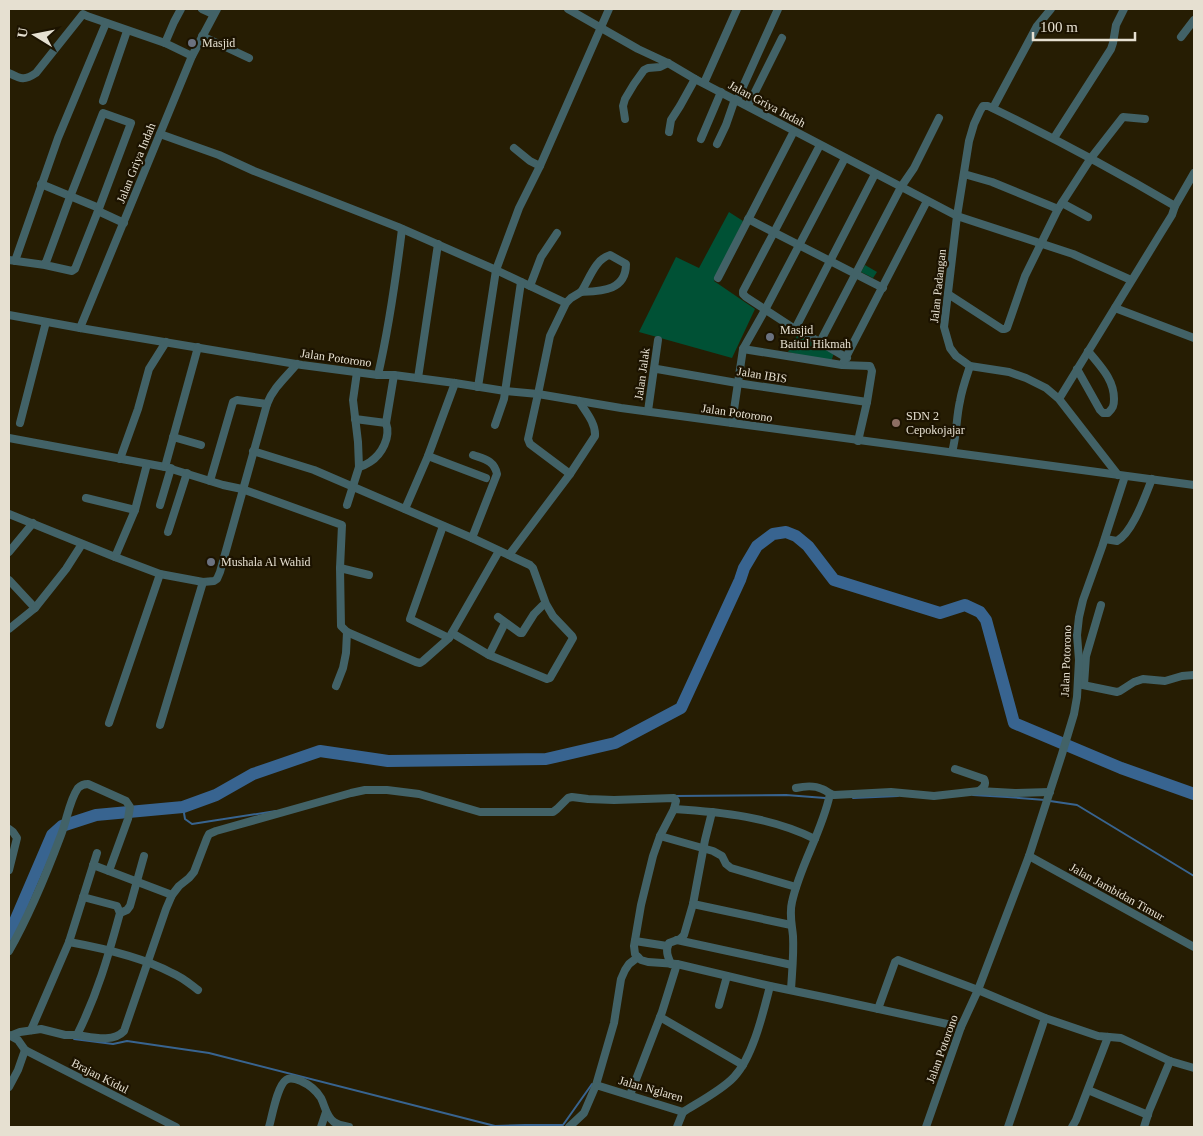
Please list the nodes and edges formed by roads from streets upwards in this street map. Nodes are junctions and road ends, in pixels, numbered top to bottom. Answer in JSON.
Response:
{"nodes":[{"id":1,"x":181,"y":9,"type":"edge"},
{"id":2,"x":202,"y":9,"type":"edge"},
{"id":3,"x":568,"y":9,"type":"edge"},
{"id":4,"x":609,"y":9,"type":"edge"},
{"id":5,"x":737,"y":9,"type":"edge"},
{"id":6,"x":778,"y":9,"type":"edge"},
{"id":7,"x":1050,"y":9,"type":"edge"},
{"id":8,"x":1124,"y":9,"type":"edge"},
{"id":9,"x":83,"y":11,"type":"edge"},
{"id":10,"x":215,"y":12,"type":"edge"},
{"id":11,"x":1194,"y":20,"type":"edge"},
{"id":12,"x":106,"y":23,"type":"junction"},
{"id":13,"x":601,"y":27,"type":"junction"},
{"id":14,"x":126,"y":31,"type":"junction"},
{"id":15,"x":202,"y":36,"type":"junction"},
{"id":16,"x":1181,"y":37,"type":"dead end"},
{"id":17,"x":782,"y":38,"type":"dead end"},
{"id":18,"x":165,"y":43,"type":"junction"},
{"id":19,"x":192,"y":56,"type":"junction"},
{"id":20,"x":249,"y":58,"type":"dead end"},
{"id":21,"x":668,"y":63,"type":"junction"},
{"id":22,"x":9,"y":73,"type":"edge"},
{"id":23,"x":695,"y":79,"type":"junction"},
{"id":24,"x":704,"y":83,"type":"junction"},
{"id":25,"x":721,"y":92,"type":"junction"},
{"id":26,"x":736,"y":100,"type":"junction"},
{"id":27,"x":103,"y":101,"type":"dead end"},
{"id":28,"x":748,"y":106,"type":"junction"},
{"id":29,"x":992,"y":108,"type":"junction"},
{"id":30,"x":939,"y":118,"type":"dead end"},
{"id":31,"x":625,"y":119,"type":"dead end"},
{"id":32,"x":1146,"y":119,"type":"dead end"},
{"id":33,"x":794,"y":131,"type":"junction"},
{"id":34,"x":669,"y":132,"type":"dead end"},
{"id":35,"x":160,"y":134,"type":"junction"},
{"id":36,"x":1054,"y":138,"type":"junction"},
{"id":37,"x":701,"y":139,"type":"dead end"},
{"id":38,"x":717,"y":144,"type":"dead end"},
{"id":39,"x":820,"y":144,"type":"junction"},
{"id":40,"x":514,"y":148,"type":"dead end"},
{"id":41,"x":845,"y":158,"type":"junction"},
{"id":42,"x":1091,"y":158,"type":"junction"},
{"id":43,"x":540,"y":166,"type":"junction"},
{"id":44,"x":1194,"y":173,"type":"edge"},
{"id":45,"x":875,"y":174,"type":"junction"},
{"id":46,"x":964,"y":174,"type":"junction"},
{"id":47,"x":41,"y":184,"type":"junction"},
{"id":48,"x":900,"y":187,"type":"junction"},
{"id":49,"x":70,"y":197,"type":"junction"},
{"id":50,"x":928,"y":201,"type":"junction"},
{"id":51,"x":1060,"y":206,"type":"junction"},
{"id":52,"x":1175,"y":206,"type":"junction"},
{"id":53,"x":98,"y":210,"type":"junction"},
{"id":54,"x":957,"y":216,"type":"junction"},
{"id":55,"x":1088,"y":217,"type":"dead end"},
{"id":56,"x":748,"y":219,"type":"junction"},
{"id":57,"x":124,"y":223,"type":"junction"},
{"id":58,"x":402,"y":229,"type":"junction"},
{"id":59,"x":557,"y":232,"type":"dead end"},
{"id":60,"x":774,"y":232,"type":"junction"},
{"id":61,"x":1042,"y":243,"type":"junction"},
{"id":62,"x":438,"y":244,"type":"junction"},
{"id":63,"x":800,"y":245,"type":"junction"},
{"id":64,"x":12,"y":260,"type":"edge"},
{"id":65,"x":832,"y":261,"type":"junction"},
{"id":66,"x":45,"y":266,"type":"junction"},
{"id":67,"x":496,"y":270,"type":"junction"},
{"id":68,"x":855,"y":274,"type":"junction"},
{"id":69,"x":718,"y":278,"type":"dead end"},
{"id":70,"x":1131,"y":280,"type":"junction"},
{"id":71,"x":521,"y":282,"type":"junction"},
{"id":72,"x":530,"y":286,"type":"junction"},
{"id":73,"x":883,"y":288,"type":"junction"},
{"id":74,"x":581,"y":292,"type":"junction"},
{"id":75,"x":948,"y":294,"type":"junction"},
{"id":76,"x":566,"y":303,"type":"junction"},
{"id":77,"x":1115,"y":308,"type":"junction"},
{"id":78,"x":765,"y":310,"type":"junction"},
{"id":79,"x":9,"y":315,"type":"edge"},
{"id":80,"x":46,"y":322,"type":"junction"},
{"id":81,"x":80,"y":328,"type":"junction"},
{"id":82,"x":795,"y":330,"type":"junction"},
{"id":83,"x":1194,"y":338,"type":"edge"},
{"id":84,"x":658,"y":340,"type":"dead end"},
{"id":85,"x":166,"y":342,"type":"junction"},
{"id":86,"x":820,"y":342,"type":"junction"},
{"id":87,"x":198,"y":347,"type":"junction"},
{"id":88,"x":743,"y":349,"type":"junction"},
{"id":89,"x":1088,"y":351,"type":"junction"},
{"id":90,"x":847,"y":358,"type":"junction"},
{"id":91,"x":297,"y":364,"type":"junction"},
{"id":92,"x":842,"y":365,"type":"junction"},
{"id":93,"x":970,"y":366,"type":"junction"},
{"id":94,"x":1077,"y":369,"type":"junction"},
{"id":95,"x":654,"y":370,"type":"junction"},
{"id":96,"x":357,"y":372,"type":"junction"},
{"id":97,"x":378,"y":375,"type":"junction"},
{"id":98,"x":394,"y":375,"type":"junction"},
{"id":99,"x":418,"y":378,"type":"junction"},
{"id":100,"x":455,"y":382,"type":"junction"},
{"id":101,"x":737,"y":383,"type":"junction"},
{"id":102,"x":478,"y":387,"type":"junction"},
{"id":103,"x":505,"y":391,"type":"junction"},
{"id":104,"x":538,"y":394,"type":"junction"},
{"id":105,"x":1059,"y":399,"type":"junction"},
{"id":106,"x":579,"y":401,"type":"junction"},
{"id":107,"x":867,"y":402,"type":"junction"},
{"id":108,"x":266,"y":404,"type":"junction"},
{"id":109,"x":648,"y":411,"type":"junction"},
{"id":110,"x":355,"y":419,"type":"junction"},
{"id":111,"x":20,"y":423,"type":"dead end"},
{"id":112,"x":386,"y":423,"type":"junction"},
{"id":113,"x":732,"y":423,"type":"junction"},
{"id":114,"x":496,"y":424,"type":"dead end"},
{"id":115,"x":173,"y":437,"type":"junction"},
{"id":116,"x":9,"y":438,"type":"edge"},
{"id":117,"x":858,"y":441,"type":"junction"},
{"id":118,"x":201,"y":445,"type":"dead end"},
{"id":119,"x":254,"y":451,"type":"junction"},
{"id":120,"x":952,"y":452,"type":"junction"},
{"id":121,"x":472,"y":455,"type":"dead end"},
{"id":122,"x":428,"y":456,"type":"junction"},
{"id":123,"x":120,"y":460,"type":"junction"},
{"id":124,"x":147,"y":464,"type":"junction"},
{"id":125,"x":168,"y":468,"type":"junction"},
{"id":126,"x":359,"y":468,"type":"junction"},
{"id":127,"x":187,"y":473,"type":"junction"},
{"id":128,"x":570,"y":474,"type":"junction"},
{"id":129,"x":1121,"y":475,"type":"junction"},
{"id":130,"x":486,"y":478,"type":"dead end"},
{"id":131,"x":1152,"y":479,"type":"junction"},
{"id":132,"x":210,"y":480,"type":"junction"},
{"id":133,"x":1194,"y":485,"type":"edge"},
{"id":134,"x":353,"y":487,"type":"junction"},
{"id":135,"x":242,"y":490,"type":"junction"},
{"id":136,"x":86,"y":498,"type":"dead end"},
{"id":137,"x":160,"y":505,"type":"dead end"},
{"id":138,"x":347,"y":505,"type":"dead end"},
{"id":139,"x":405,"y":509,"type":"junction"},
{"id":140,"x":135,"y":510,"type":"junction"},
{"id":141,"x":9,"y":514,"type":"edge"},
{"id":142,"x":33,"y":523,"type":"junction"},
{"id":143,"x":442,"y":526,"type":"junction"},
{"id":144,"x":168,"y":532,"type":"dead end"},
{"id":145,"x":472,"y":538,"type":"junction"},
{"id":146,"x":1105,"y":539,"type":"junction"},
{"id":147,"x":82,"y":544,"type":"junction"},
{"id":148,"x":500,"y":551,"type":"junction"},
{"id":149,"x":9,"y":552,"type":"edge"},
{"id":150,"x":509,"y":555,"type":"junction"},
{"id":151,"x":115,"y":557,"type":"junction"},
{"id":152,"x":340,"y":568,"type":"junction"},
{"id":153,"x":160,"y":574,"type":"junction"},
{"id":154,"x":369,"y":575,"type":"dead end"},
{"id":155,"x":9,"y":580,"type":"edge"},
{"id":156,"x":204,"y":582,"type":"junction"},
{"id":157,"x":1101,"y":605,"type":"dead end"},
{"id":158,"x":542,"y":606,"type":"dead end"},
{"id":159,"x":35,"y":608,"type":"junction"},
{"id":160,"x":498,"y":617,"type":"dead end"},
{"id":161,"x":506,"y":623,"type":"junction"},
{"id":162,"x":9,"y":629,"type":"edge"},
{"id":163,"x":347,"y":632,"type":"junction"},
{"id":164,"x":451,"y":636,"type":"junction"},
{"id":165,"x":489,"y":655,"type":"junction"},
{"id":166,"x":1194,"y":675,"type":"edge"},
{"id":167,"x":1081,"y":685,"type":"junction"},
{"id":168,"x":336,"y":686,"type":"dead end"},
{"id":169,"x":110,"y":723,"type":"dead end"},
{"id":170,"x":160,"y":725,"type":"dead end"},
{"id":171,"x":955,"y":769,"type":"dead end"},
{"id":172,"x":796,"y":788,"type":"dead end"},
{"id":173,"x":978,"y":791,"type":"junction"},
{"id":174,"x":1049,"y":794,"type":"junction"},
{"id":175,"x":830,"y":796,"type":"junction"},
{"id":176,"x":674,"y":809,"type":"junction"},
{"id":177,"x":712,"y":812,"type":"junction"},
{"id":178,"x":9,"y":829,"type":"edge"},
{"id":179,"x":660,"y":836,"type":"junction"},
{"id":180,"x":815,"y":839,"type":"junction"},
{"id":181,"x":703,"y":849,"type":"junction"},
{"id":182,"x":97,"y":853,"type":"dead end"},
{"id":183,"x":144,"y":856,"type":"dead end"},
{"id":184,"x":1029,"y":856,"type":"junction"},
{"id":185,"x":94,"y":865,"type":"junction"},
{"id":186,"x":9,"y":870,"type":"edge"},
{"id":187,"x":109,"y":871,"type":"junction"},
{"id":188,"x":137,"y":881,"type":"junction"},
{"id":189,"x":796,"y":887,"type":"junction"},
{"id":190,"x":172,"y":895,"type":"junction"},
{"id":191,"x":83,"y":897,"type":"junction"},
{"id":192,"x":693,"y":904,"type":"junction"},
{"id":193,"x":120,"y":913,"type":"junction"},
{"id":194,"x":791,"y":925,"type":"junction"},
{"id":195,"x":676,"y":940,"type":"junction"},
{"id":196,"x":635,"y":941,"type":"junction"},
{"id":197,"x":69,"y":942,"type":"junction"},
{"id":198,"x":667,"y":946,"type":"junction"},
{"id":199,"x":1194,"y":947,"type":"edge"},
{"id":200,"x":9,"y":951,"type":"edge"},
{"id":201,"x":110,"y":951,"type":"junction"},
{"id":202,"x":638,"y":957,"type":"junction"},
{"id":203,"x":148,"y":963,"type":"junction"},
{"id":204,"x":674,"y":964,"type":"junction"},
{"id":205,"x":792,"y":965,"type":"junction"},
{"id":206,"x":727,"y":976,"type":"junction"},
{"id":207,"x":770,"y":986,"type":"junction"},
{"id":208,"x":198,"y":990,"type":"dead end"},
{"id":209,"x":791,"y":990,"type":"junction"},
{"id":210,"x":978,"y":990,"type":"junction"},
{"id":211,"x":719,"y":1005,"type":"dead end"},
{"id":212,"x":878,"y":1010,"type":"junction"},
{"id":213,"x":660,"y":1017,"type":"junction"},
{"id":214,"x":1045,"y":1018,"type":"junction"},
{"id":215,"x":961,"y":1027,"type":"junction"},
{"id":216,"x":31,"y":1030,"type":"junction"},
{"id":217,"x":10,"y":1035,"type":"edge"},
{"id":218,"x":77,"y":1035,"type":"junction"},
{"id":219,"x":1108,"y":1036,"type":"junction"},
{"id":220,"x":25,"y":1050,"type":"junction"},
{"id":221,"x":1170,"y":1061,"type":"junction"},
{"id":222,"x":743,"y":1065,"type":"junction"},
{"id":223,"x":1194,"y":1068,"type":"edge"},
{"id":224,"x":596,"y":1085,"type":"junction"},
{"id":225,"x":9,"y":1087,"type":"edge"},
{"id":226,"x":1088,"y":1090,"type":"junction"},
{"id":227,"x":630,"y":1095,"type":"junction"},
{"id":228,"x":326,"y":1112,"type":"junction"},
{"id":229,"x":683,"y":1112,"type":"junction"},
{"id":230,"x":1148,"y":1115,"type":"junction"},
{"id":231,"x":176,"y":1127,"type":"edge"},
{"id":232,"x":269,"y":1127,"type":"edge"},
{"id":233,"x":321,"y":1127,"type":"edge"},
{"id":234,"x":349,"y":1127,"type":"edge"},
{"id":235,"x":569,"y":1127,"type":"edge"},
{"id":236,"x":677,"y":1127,"type":"edge"},
{"id":237,"x":926,"y":1127,"type":"edge"},
{"id":238,"x":1008,"y":1127,"type":"edge"},
{"id":239,"x":1072,"y":1127,"type":"edge"},
{"id":240,"x":1144,"y":1127,"type":"edge"}],
"edges":[{"from":1,"to":18,"type":"street"},
{"from":2,"to":10,"type":"street"},
{"from":3,"to":13,"type":"street","name":"Jalan Griya Indah"},
{"from":4,"to":13,"type":"street"},
{"from":5,"to":24,"type":"street"},
{"from":6,"to":26,"type":"street"},
{"from":7,"to":29,"type":"street"},
{"from":8,"to":36,"type":"street"},
{"from":9,"to":12,"type":"street"},
{"from":9,"to":22,"type":"street"},
{"from":10,"to":15,"type":"street","name":"Jalan Griya Indah"},
{"from":11,"to":16,"type":"street"},
{"from":12,"to":14,"type":"street"},
{"from":12,"to":47,"type":"street"},
{"from":13,"to":21,"type":"street","name":"Jalan Griya Indah"},
{"from":13,"to":43,"type":"street"},
{"from":14,"to":18,"type":"street"},
{"from":14,"to":27,"type":"street"},
{"from":15,"to":19,"type":"street","name":"Jalan Griya Indah"},
{"from":15,"to":20,"type":"street"},
{"from":17,"to":28,"type":"street"},
{"from":18,"to":19,"type":"street"},
{"from":19,"to":35,"type":"street","name":"Jalan Griya Indah"},
{"from":21,"to":23,"type":"street","name":"Jalan Griya Indah"},
{"from":21,"to":31,"type":"street"},
{"from":23,"to":24,"type":"street","name":"Jalan Griya Indah"},
{"from":23,"to":34,"type":"street"},
{"from":24,"to":25,"type":"street","name":"Jalan Griya Indah"},
{"from":25,"to":26,"type":"street","name":"Jalan Griya Indah"},
{"from":25,"to":37,"type":"street"},
{"from":26,"to":28,"type":"street","name":"Jalan Griya Indah"},
{"from":26,"to":38,"type":"street"},
{"from":28,"to":33,"type":"street","name":"Jalan Griya Indah"},
{"from":29,"to":36,"type":"street"},
{"from":29,"to":46,"type":"street","name":"Jalan Padangan"},
{"from":30,"to":48,"type":"street"},
{"from":32,"to":42,"type":"street"},
{"from":33,"to":39,"type":"street","name":"Jalan Griya Indah"},
{"from":33,"to":56,"type":"street"},
{"from":35,"to":57,"type":"street","name":"Jalan Griya Indah"},
{"from":35,"to":58,"type":"street"},
{"from":36,"to":42,"type":"street"},
{"from":39,"to":41,"type":"street","name":"Jalan Griya Indah"},
{"from":39,"to":60,"type":"street"},
{"from":40,"to":43,"type":"street"},
{"from":41,"to":45,"type":"street","name":"Jalan Griya Indah"},
{"from":41,"to":63,"type":"street"},
{"from":42,"to":51,"type":"street"},
{"from":42,"to":52,"type":"street"},
{"from":43,"to":67,"type":"street"},
{"from":44,"to":52,"type":"street"},
{"from":45,"to":48,"type":"street","name":"Jalan Griya Indah"},
{"from":45,"to":65,"type":"street"},
{"from":46,"to":51,"type":"street"},
{"from":46,"to":54,"type":"street","name":"Jalan Padangan"},
{"from":47,"to":49,"type":"street"},
{"from":47,"to":64,"type":"street"},
{"from":48,"to":50,"type":"street","name":"Jalan Griya Indah"},
{"from":48,"to":68,"type":"street"},
{"from":49,"to":53,"type":"street"},
{"from":49,"to":53,"type":"street"},
{"from":49,"to":66,"type":"street"},
{"from":50,"to":54,"type":"street","name":"Jalan Griya Indah"},
{"from":50,"to":73,"type":"street"},
{"from":51,"to":55,"type":"street"},
{"from":51,"to":61,"type":"street"},
{"from":52,"to":70,"type":"street"},
{"from":53,"to":57,"type":"street"},
{"from":53,"to":66,"type":"street"},
{"from":54,"to":61,"type":"street","name":"Jalan Griya Indah"},
{"from":54,"to":75,"type":"street","name":"Jalan Padangan"},
{"from":56,"to":60,"type":"street"},
{"from":56,"to":69,"type":"street"},
{"from":57,"to":81,"type":"street","name":"Jalan Griya Indah"},
{"from":58,"to":62,"type":"street"},
{"from":58,"to":97,"type":"street"},
{"from":59,"to":72,"type":"street"},
{"from":60,"to":63,"type":"street"},
{"from":60,"to":78,"type":"street"},
{"from":61,"to":70,"type":"street","name":"Jalan Griya Indah"},
{"from":61,"to":75,"type":"street"},
{"from":62,"to":67,"type":"street"},
{"from":62,"to":99,"type":"street"},
{"from":63,"to":65,"type":"street"},
{"from":63,"to":78,"type":"street"},
{"from":64,"to":66,"type":"street"},
{"from":65,"to":68,"type":"street"},
{"from":65,"to":82,"type":"street"},
{"from":67,"to":71,"type":"street"},
{"from":67,"to":102,"type":"street"},
{"from":68,"to":73,"type":"street"},
{"from":68,"to":86,"type":"street"},
{"from":70,"to":77,"type":"street"},
{"from":71,"to":72,"type":"street"},
{"from":71,"to":103,"type":"street"},
{"from":72,"to":76,"type":"street"},
{"from":73,"to":90,"type":"street"},
{"from":74,"to":74,"type":"street"},
{"from":74,"to":76,"type":"street"},
{"from":75,"to":93,"type":"street","name":"Jalan Padangan"},
{"from":76,"to":104,"type":"street"},
{"from":77,"to":83,"type":"street"},
{"from":77,"to":89,"type":"street"},
{"from":78,"to":82,"type":"street"},
{"from":78,"to":88,"type":"street"},
{"from":79,"to":80,"type":"street","name":"Jalan Potorono"},
{"from":80,"to":81,"type":"street","name":"Jalan Potorono"},
{"from":80,"to":111,"type":"street"},
{"from":81,"to":85,"type":"street","name":"Jalan Potorono"},
{"from":82,"to":86,"type":"street"},
{"from":84,"to":95,"type":"street","name":"Jalan Jalak"},
{"from":85,"to":87,"type":"street","name":"Jalan Potorono"},
{"from":85,"to":123,"type":"street"},
{"from":86,"to":90,"type":"street"},
{"from":87,"to":91,"type":"street","name":"Jalan Potorono"},
{"from":87,"to":115,"type":"street"},
{"from":88,"to":92,"type":"street"},
{"from":88,"to":101,"type":"street"},
{"from":89,"to":94,"type":"street"},
{"from":89,"to":94,"type":"street"},
{"from":90,"to":92,"type":"street"},
{"from":91,"to":96,"type":"street","name":"Jalan Potorono"},
{"from":91,"to":108,"type":"street"},
{"from":92,"to":107,"type":"street"},
{"from":93,"to":105,"type":"street"},
{"from":93,"to":120,"type":"street"},
{"from":94,"to":105,"type":"street"},
{"from":95,"to":101,"type":"street","name":"Jalan IBIS"},
{"from":95,"to":109,"type":"street","name":"Jalan Jalak"},
{"from":96,"to":97,"type":"street","name":"Jalan Potorono"},
{"from":96,"to":110,"type":"street"},
{"from":97,"to":98,"type":"street","name":"Jalan Potorono"},
{"from":98,"to":99,"type":"street","name":"Jalan Potorono"},
{"from":98,"to":112,"type":"street"},
{"from":99,"to":100,"type":"street","name":"Jalan Potorono"},
{"from":100,"to":102,"type":"street","name":"Jalan Potorono"},
{"from":100,"to":122,"type":"street"},
{"from":101,"to":107,"type":"street","name":"Jalan IBIS"},
{"from":101,"to":113,"type":"street"},
{"from":102,"to":103,"type":"street","name":"Jalan Potorono"},
{"from":103,"to":104,"type":"street","name":"Jalan Potorono"},
{"from":103,"to":114,"type":"street"},
{"from":104,"to":106,"type":"street","name":"Jalan Potorono"},
{"from":104,"to":128,"type":"street"},
{"from":105,"to":129,"type":"street"},
{"from":106,"to":109,"type":"street","name":"Jalan Potorono"},
{"from":106,"to":128,"type":"street"},
{"from":107,"to":117,"type":"street"},
{"from":108,"to":119,"type":"street"},
{"from":108,"to":132,"type":"street"},
{"from":109,"to":113,"type":"street","name":"Jalan Potorono"},
{"from":110,"to":112,"type":"street"},
{"from":110,"to":126,"type":"street"},
{"from":112,"to":126,"type":"street"},
{"from":113,"to":117,"type":"street","name":"Jalan Potorono"},
{"from":115,"to":118,"type":"street"},
{"from":115,"to":125,"type":"street"},
{"from":116,"to":123,"type":"street"},
{"from":117,"to":120,"type":"street","name":"Jalan Potorono"},
{"from":119,"to":134,"type":"street"},
{"from":119,"to":135,"type":"street"},
{"from":120,"to":129,"type":"street","name":"Jalan Potorono"},
{"from":121,"to":145,"type":"street"},
{"from":122,"to":130,"type":"street"},
{"from":122,"to":139,"type":"street"},
{"from":123,"to":124,"type":"street"},
{"from":124,"to":125,"type":"street"},
{"from":124,"to":140,"type":"street"},
{"from":125,"to":127,"type":"street"},
{"from":125,"to":137,"type":"street"},
{"from":126,"to":134,"type":"street"},
{"from":127,"to":132,"type":"street"},
{"from":127,"to":144,"type":"street"},
{"from":128,"to":150,"type":"street"},
{"from":129,"to":131,"type":"street"},
{"from":129,"to":146,"type":"street","name":"Jalan Potorono"},
{"from":131,"to":133,"type":"street"},
{"from":131,"to":146,"type":"street"},
{"from":132,"to":135,"type":"street"},
{"from":134,"to":138,"type":"street"},
{"from":134,"to":139,"type":"street"},
{"from":135,"to":152,"type":"street"},
{"from":135,"to":156,"type":"street"},
{"from":136,"to":140,"type":"street"},
{"from":139,"to":143,"type":"street"},
{"from":140,"to":151,"type":"street"},
{"from":141,"to":142,"type":"street"},
{"from":142,"to":147,"type":"street"},
{"from":142,"to":149,"type":"street"},
{"from":143,"to":145,"type":"street"},
{"from":143,"to":164,"type":"street"},
{"from":145,"to":148,"type":"street"},
{"from":146,"to":167,"type":"street","name":"Jalan Potorono"},
{"from":147,"to":151,"type":"street"},
{"from":147,"to":159,"type":"street"},
{"from":148,"to":150,"type":"street"},
{"from":148,"to":164,"type":"street"},
{"from":150,"to":165,"type":"street"},
{"from":151,"to":153,"type":"street"},
{"from":152,"to":154,"type":"street"},
{"from":152,"to":163,"type":"street"},
{"from":153,"to":156,"type":"street"},
{"from":153,"to":169,"type":"street"},
{"from":155,"to":159,"type":"street"},
{"from":156,"to":170,"type":"street"},
{"from":157,"to":167,"type":"street"},
{"from":158,"to":161,"type":"street"},
{"from":159,"to":162,"type":"street"},
{"from":160,"to":161,"type":"street"},
{"from":161,"to":165,"type":"street"},
{"from":163,"to":164,"type":"street"},
{"from":163,"to":168,"type":"street"},
{"from":164,"to":165,"type":"street"},
{"from":166,"to":167,"type":"street"},
{"from":167,"to":174,"type":"street","name":"Jalan Potorono"},
{"from":171,"to":173,"type":"street"},
{"from":172,"to":175,"type":"street"},
{"from":173,"to":174,"type":"street"},
{"from":173,"to":175,"type":"street"},
{"from":174,"to":184,"type":"street","name":"Jalan Potorono"},
{"from":175,"to":180,"type":"street"},
{"from":176,"to":177,"type":"street"},
{"from":176,"to":179,"type":"street"},
{"from":176,"to":190,"type":"street"},
{"from":177,"to":180,"type":"street"},
{"from":177,"to":181,"type":"street"},
{"from":178,"to":186,"type":"street"},
{"from":179,"to":181,"type":"street"},
{"from":179,"to":196,"type":"street"},
{"from":180,"to":189,"type":"street"},
{"from":181,"to":189,"type":"street"},
{"from":181,"to":192,"type":"street"},
{"from":182,"to":185,"type":"street"},
{"from":183,"to":188,"type":"street"},
{"from":184,"to":199,"type":"street","name":"Jalan Jambidan Timur"},
{"from":184,"to":210,"type":"street","name":"Jalan Potorono"},
{"from":185,"to":187,"type":"street"},
{"from":185,"to":191,"type":"street"},
{"from":187,"to":188,"type":"street"},
{"from":187,"to":200,"type":"street"},
{"from":188,"to":190,"type":"street"},
{"from":188,"to":193,"type":"street"},
{"from":189,"to":194,"type":"street"},
{"from":190,"to":203,"type":"street"},
{"from":191,"to":193,"type":"street"},
{"from":191,"to":197,"type":"street"},
{"from":192,"to":194,"type":"street"},
{"from":192,"to":195,"type":"street"},
{"from":193,"to":201,"type":"street"},
{"from":194,"to":205,"type":"street"},
{"from":195,"to":198,"type":"street"},
{"from":195,"to":205,"type":"street"},
{"from":196,"to":198,"type":"street"},
{"from":196,"to":202,"type":"street"},
{"from":197,"to":201,"type":"street"},
{"from":197,"to":216,"type":"street"},
{"from":198,"to":204,"type":"street"},
{"from":201,"to":203,"type":"street"},
{"from":201,"to":218,"type":"street"},
{"from":202,"to":204,"type":"street"},
{"from":202,"to":224,"type":"street"},
{"from":203,"to":208,"type":"street"},
{"from":203,"to":218,"type":"street"},
{"from":204,"to":206,"type":"street"},
{"from":204,"to":213,"type":"street"},
{"from":205,"to":209,"type":"street"},
{"from":206,"to":207,"type":"street"},
{"from":206,"to":211,"type":"street"},
{"from":207,"to":209,"type":"street"},
{"from":207,"to":222,"type":"street","name":"Jalan Nglaren"},
{"from":209,"to":212,"type":"street"},
{"from":210,"to":212,"type":"street"},
{"from":210,"to":214,"type":"street"},
{"from":210,"to":215,"type":"street","name":"Jalan Potorono"},
{"from":212,"to":215,"type":"street"},
{"from":213,"to":222,"type":"street"},
{"from":213,"to":227,"type":"street"},
{"from":214,"to":219,"type":"street"},
{"from":214,"to":238,"type":"street"},
{"from":215,"to":237,"type":"street","name":"Jalan Potorono"},
{"from":216,"to":217,"type":"street"},
{"from":216,"to":218,"type":"street"},
{"from":217,"to":220,"type":"street","name":"Brajan Kidul"},
{"from":219,"to":221,"type":"street"},
{"from":219,"to":226,"type":"street"},
{"from":220,"to":225,"type":"street"},
{"from":220,"to":231,"type":"street","name":"Brajan Kidul"},
{"from":221,"to":223,"type":"street"},
{"from":221,"to":230,"type":"street"},
{"from":222,"to":229,"type":"street","name":"Jalan Nglaren"},
{"from":224,"to":227,"type":"street","name":"Jalan Nglaren"},
{"from":224,"to":235,"type":"street"},
{"from":226,"to":230,"type":"street"},
{"from":226,"to":239,"type":"street"},
{"from":227,"to":229,"type":"street","name":"Jalan Nglaren"},
{"from":228,"to":232,"type":"street"},
{"from":228,"to":233,"type":"street"},
{"from":228,"to":234,"type":"street"},
{"from":229,"to":236,"type":"street"},
{"from":230,"to":240,"type":"street"}]}
